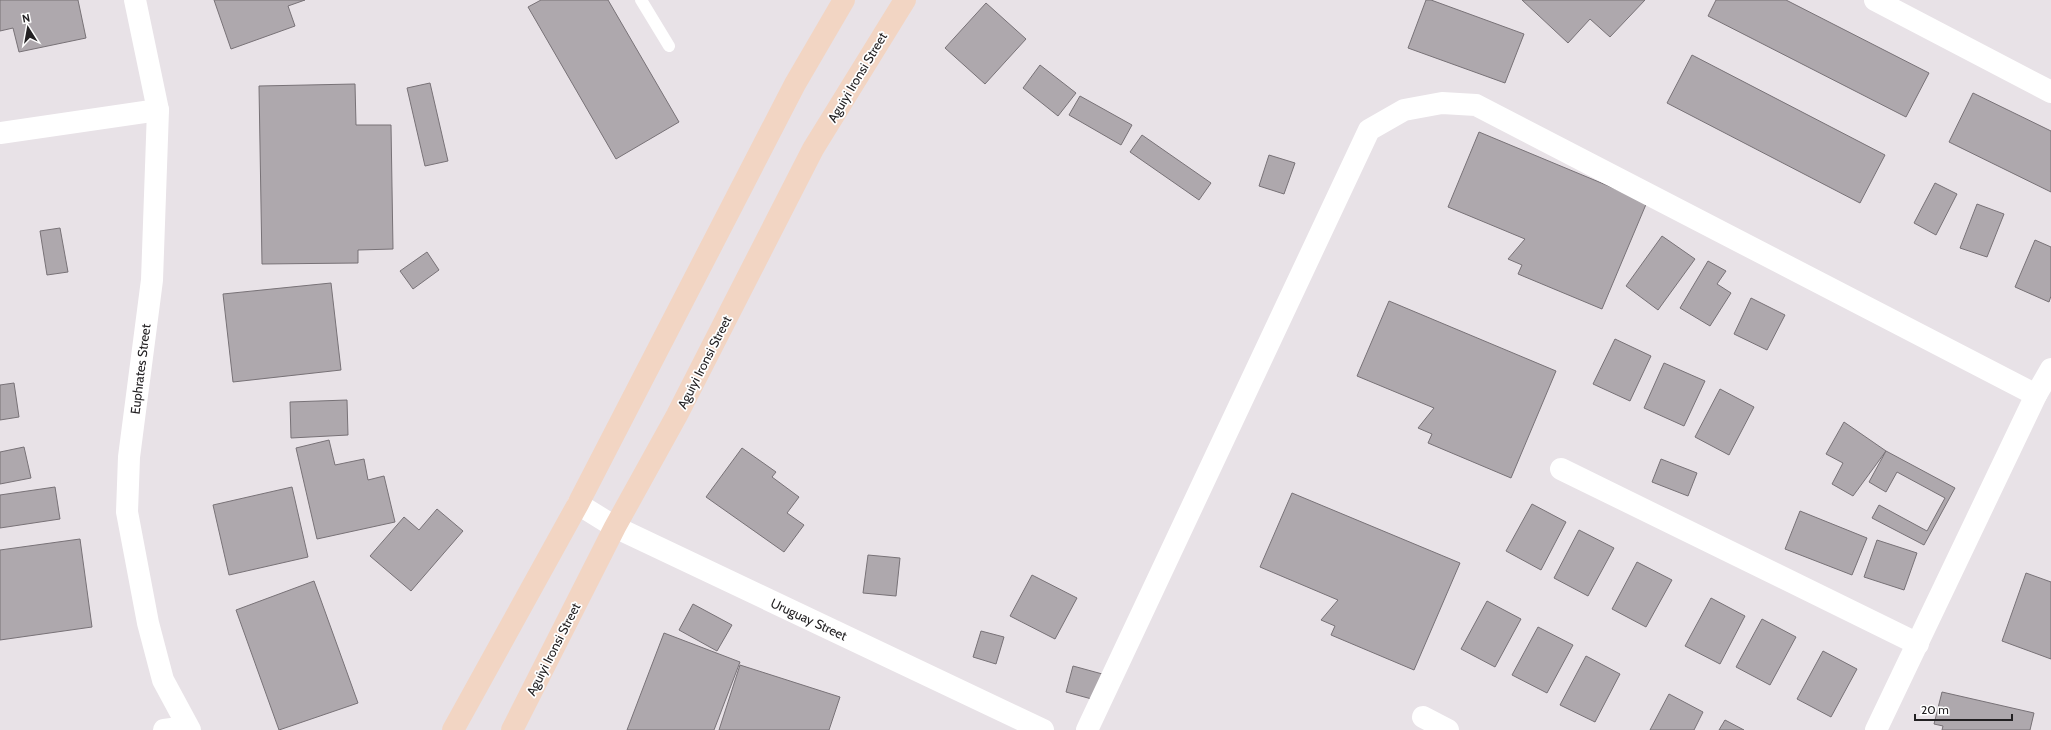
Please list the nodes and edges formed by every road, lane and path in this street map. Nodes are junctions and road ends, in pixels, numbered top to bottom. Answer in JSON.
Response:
{"nodes":[{"id":1,"x":135,"y":0,"type":"edge"},
{"id":2,"x":641,"y":0,"type":"edge"},
{"id":3,"x":844,"y":0,"type":"edge"},
{"id":4,"x":905,"y":0,"type":"edge"},
{"id":5,"x":1875,"y":0,"type":"edge"},
{"id":6,"x":669,"y":46,"type":"dead end"},
{"id":7,"x":2051,"y":92,"type":"edge"},
{"id":8,"x":158,"y":110,"type":"junction"},
{"id":9,"x":0,"y":133,"type":"edge"},
{"id":10,"x":2051,"y":369,"type":"edge"},
{"id":11,"x":2036,"y":395,"type":"junction"},
{"id":12,"x":1561,"y":469,"type":"dead end"},
{"id":13,"x":578,"y":504,"type":"junction"},
{"id":14,"x":615,"y":527,"type":"junction"},
{"id":15,"x":1918,"y":644,"type":"junction"},
{"id":16,"x":1423,"y":717,"type":"dead end"},
{"id":17,"x":189,"y":728,"type":"edge"},
{"id":18,"x":164,"y":730,"type":"edge"},
{"id":19,"x":453,"y":730,"type":"edge"},
{"id":20,"x":512,"y":730,"type":"edge"},
{"id":21,"x":1043,"y":730,"type":"edge"},
{"id":22,"x":1087,"y":730,"type":"edge"},
{"id":23,"x":1448,"y":730,"type":"edge"},
{"id":24,"x":1876,"y":730,"type":"edge"}],
"edges":[{"from":1,"to":8,"type":"street","name":"Euphrates Street"},
{"from":2,"to":6,"type":"lane"},
{"from":3,"to":13,"type":"main road"},
{"from":4,"to":14,"type":"main road","name":"Aguiyi Ironsi Street"},
{"from":5,"to":7,"type":"street"},
{"from":8,"to":9,"type":"street"},
{"from":8,"to":17,"type":"street","name":"Euphrates Street"},
{"from":10,"to":11,"type":"street"},
{"from":11,"to":15,"type":"street"},
{"from":11,"to":22,"type":"street"},
{"from":12,"to":15,"type":"street"},
{"from":13,"to":14,"type":"street","name":"Uruguay Street"},
{"from":13,"to":19,"type":"main road"},
{"from":14,"to":20,"type":"main road","name":"Aguiyi Ironsi Street"},
{"from":14,"to":21,"type":"street","name":"Uruguay Street"},
{"from":15,"to":24,"type":"street"},
{"from":16,"to":23,"type":"street"},
{"from":17,"to":18,"type":"street"}]}
